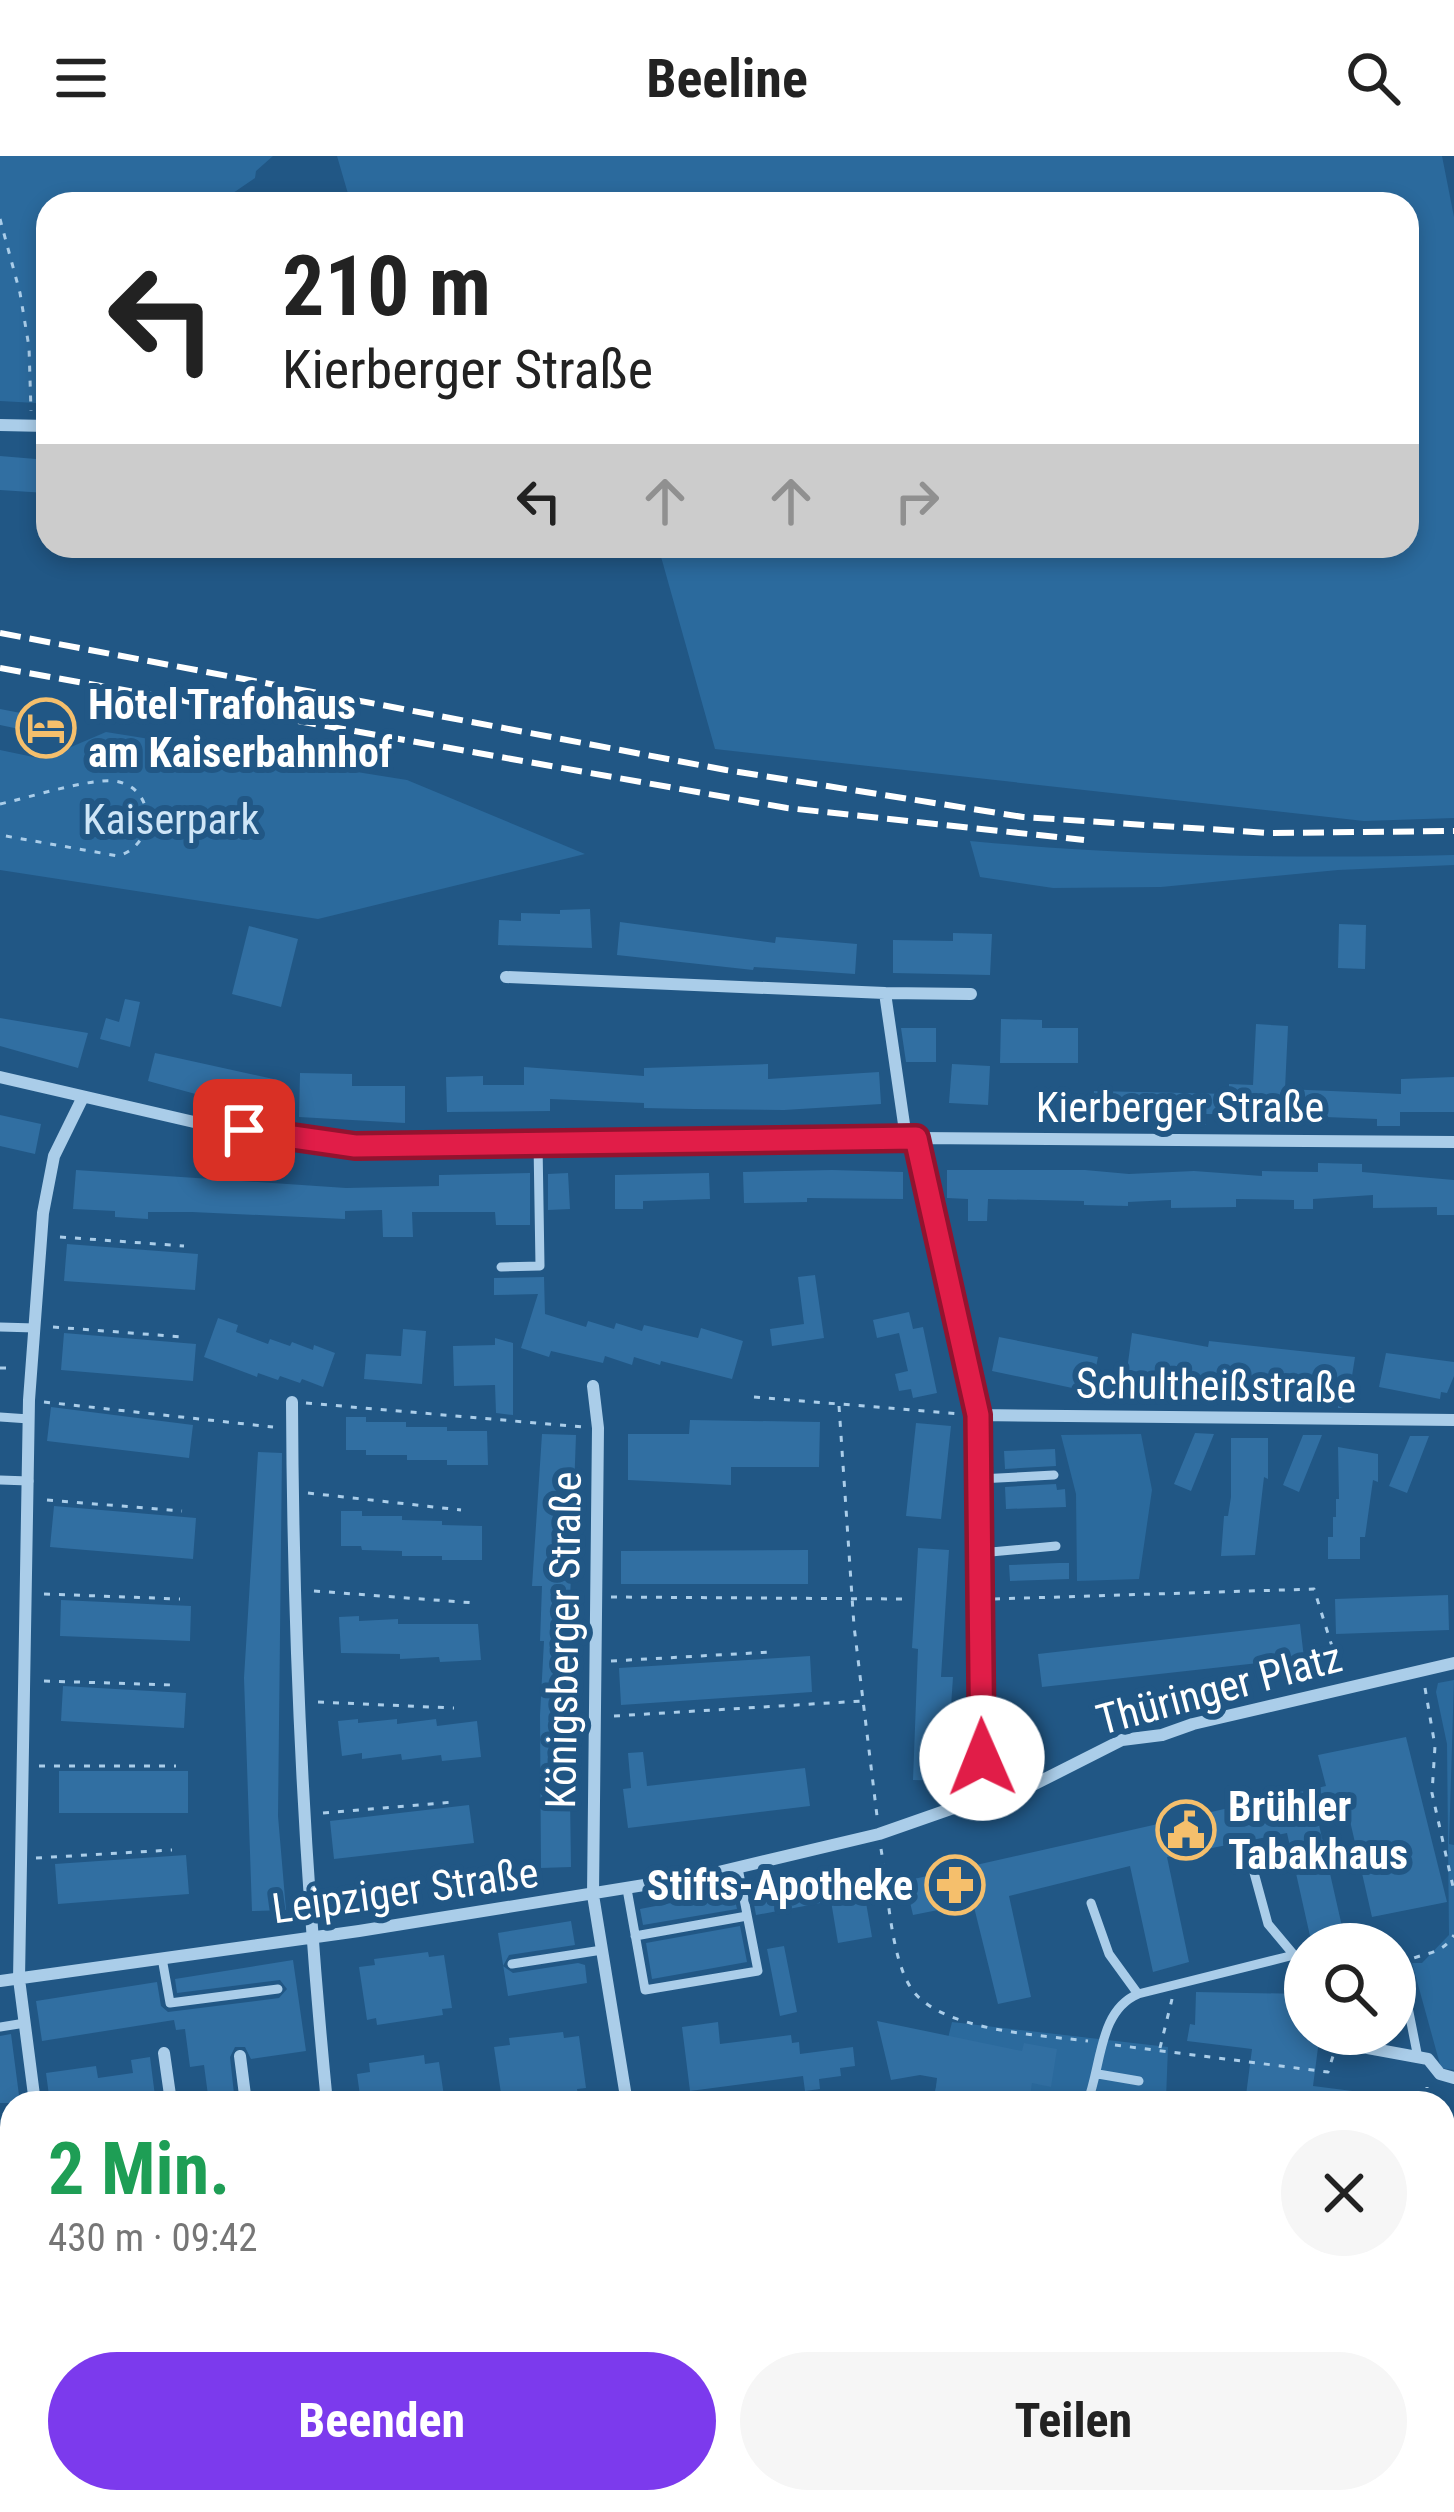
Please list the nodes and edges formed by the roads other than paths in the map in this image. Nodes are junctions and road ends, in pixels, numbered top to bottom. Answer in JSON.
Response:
{"nodes":[{"id":1,"x":0,"y":425,"type":"edge"},
{"id":2,"x":36,"y":425,"type":"edge"},
{"id":3,"x":506,"y":977,"type":"dead end"},
{"id":4,"x":885,"y":992,"type":"junction"},
{"id":5,"x":970,"y":994,"type":"dead end"},
{"id":6,"x":0,"y":1077,"type":"edge"},
{"id":7,"x":83,"y":1097,"type":"junction"},
{"id":8,"x":911,"y":1138,"type":"junction"},
{"id":9,"x":1454,"y":1142,"type":"edge"},
{"id":10,"x":538,"y":1143,"type":"junction"},
{"id":11,"x":501,"y":1268,"type":"dead end"},
{"id":12,"x":0,"y":1327,"type":"edge"},
{"id":13,"x":35,"y":1327,"type":"junction"},
{"id":14,"x":593,"y":1386,"type":"dead end"},
{"id":15,"x":292,"y":1402,"type":"road end"},
{"id":16,"x":978,"y":1415,"type":"junction"},
{"id":17,"x":0,"y":1417,"type":"edge"},
{"id":18,"x":29,"y":1419,"type":"junction"},
{"id":19,"x":1454,"y":1420,"type":"edge"},
{"id":20,"x":1054,"y":1475,"type":"dead end"},
{"id":21,"x":979,"y":1479,"type":"junction"},
{"id":22,"x":0,"y":1480,"type":"edge"},
{"id":23,"x":29,"y":1481,"type":"junction"},
{"id":24,"x":1056,"y":1546,"type":"dead end"},
{"id":25,"x":980,"y":1553,"type":"junction"},
{"id":26,"x":1454,"y":1663,"type":"edge"},
{"id":27,"x":982,"y":1798,"type":"junction"},
{"id":28,"x":817,"y":1850,"type":"joint"},
{"id":29,"x":737,"y":1868,"type":"junction"},
{"id":30,"x":1253,"y":1869,"type":"dead end"},
{"id":31,"x":627,"y":1889,"type":"junction"},
{"id":32,"x":593,"y":1895,"type":"junction"},
{"id":33,"x":1090,"y":1903,"type":"dead end"},
{"id":34,"x":747,"y":1916,"type":"junction"},
{"id":35,"x":635,"y":1936,"type":"junction"},
{"id":36,"x":311,"y":1938,"type":"junction"},
{"id":37,"x":1284,"y":1941,"type":"edge"},
{"id":38,"x":602,"y":1950,"type":"junction"},
{"id":39,"x":162,"y":1958,"type":"junction"},
{"id":40,"x":1284,"y":1960,"type":"edge"},
{"id":41,"x":512,"y":1964,"type":"dead end"},
{"id":42,"x":19,"y":1979,"type":"junction"},
{"id":43,"x":0,"y":1981,"type":"edge"},
{"id":44,"x":278,"y":1989,"type":"dead end"},
{"id":45,"x":1138,"y":1994,"type":"junction"},
{"id":46,"x":25,"y":2023,"type":"junction"},
{"id":47,"x":0,"y":2026,"type":"edge"},
{"id":48,"x":1416,"y":2048,"type":"edge"},
{"id":49,"x":164,"y":2054,"type":"dead end"},
{"id":50,"x":1403,"y":2055,"type":"edge"},
{"id":51,"x":240,"y":2056,"type":"dead end"},
{"id":52,"x":1418,"y":2058,"type":"junction"},
{"id":53,"x":1099,"y":2074,"type":"junction"},
{"id":54,"x":1454,"y":2078,"type":"edge"},
{"id":55,"x":1139,"y":2081,"type":"dead end"},
{"id":56,"x":34,"y":2091,"type":"edge"},
{"id":57,"x":167,"y":2091,"type":"edge"},
{"id":58,"x":244,"y":2091,"type":"edge"},
{"id":59,"x":326,"y":2091,"type":"edge"},
{"id":60,"x":625,"y":2091,"type":"edge"},
{"id":61,"x":1092,"y":2091,"type":"edge"}],
"edges":[{"from":1,"to":2,"type":"street"},
{"from":3,"to":4,"type":"street"},
{"from":4,"to":5,"type":"street"},
{"from":4,"to":8,"type":"street"},
{"from":6,"to":7,"type":"street","name":"Kierberger Straße"},
{"from":7,"to":10,"type":"street","name":"Kierberger Straße"},
{"from":7,"to":13,"type":"street"},
{"from":8,"to":9,"type":"street","name":"Kierberger Straße"},
{"from":8,"to":10,"type":"street","name":"Kierberger Straße"},
{"from":8,"to":16,"type":"street"},
{"from":10,"to":11,"type":"lane"},
{"from":12,"to":13,"type":"lane"},
{"from":13,"to":18,"type":"street"},
{"from":14,"to":32,"type":"street","name":"Königsberger Straße"},
{"from":15,"to":36,"type":"street"},
{"from":16,"to":19,"type":"street","name":"Schultheißstraße"},
{"from":16,"to":21,"type":"street"},
{"from":17,"to":18,"type":"lane"},
{"from":18,"to":23,"type":"street"},
{"from":20,"to":21,"type":"lane"},
{"from":21,"to":25,"type":"street"},
{"from":22,"to":23,"type":"lane"},
{"from":23,"to":42,"type":"street"},
{"from":24,"to":25,"type":"lane"},
{"from":25,"to":27,"type":"street"},
{"from":26,"to":27,"type":"street","name":"Thüringer Platz"},
{"from":27,"to":28,"type":"street","name":"Thüringer Platz"},
{"from":28,"to":29,"type":"street","name":"Leipziger Straße"},
{"from":29,"to":31,"type":"street","name":"Leipziger Straße"},
{"from":29,"to":34,"type":"lane"},
{"from":30,"to":37,"type":"lane"},
{"from":31,"to":32,"type":"street","name":"Leipziger Straße"},
{"from":31,"to":35,"type":"lane"},
{"from":32,"to":36,"type":"street","name":"Leipziger Straße"},
{"from":32,"to":38,"type":"street","name":"Königsberger Straße"},
{"from":33,"to":45,"type":"lane"},
{"from":34,"to":35,"type":"lane"},
{"from":34,"to":35,"type":"lane"},
{"from":36,"to":39,"type":"street","name":"Leipziger Straße"},
{"from":36,"to":59,"type":"street"},
{"from":38,"to":41,"type":"lane"},
{"from":38,"to":60,"type":"street","name":"Königsberger Straße"},
{"from":39,"to":42,"type":"street","name":"Leipziger Straße"},
{"from":39,"to":44,"type":"lane"},
{"from":40,"to":45,"type":"lane"},
{"from":42,"to":43,"type":"street","name":"Leipziger Straße"},
{"from":42,"to":46,"type":"street"},
{"from":45,"to":53,"type":"lane"},
{"from":46,"to":47,"type":"lane"},
{"from":46,"to":56,"type":"street"},
{"from":48,"to":52,"type":"lane"},
{"from":49,"to":57,"type":"street"},
{"from":50,"to":52,"type":"street"},
{"from":51,"to":58,"type":"street"},
{"from":52,"to":54,"type":"street"},
{"from":53,"to":55,"type":"lane"},
{"from":53,"to":61,"type":"lane"}]}
